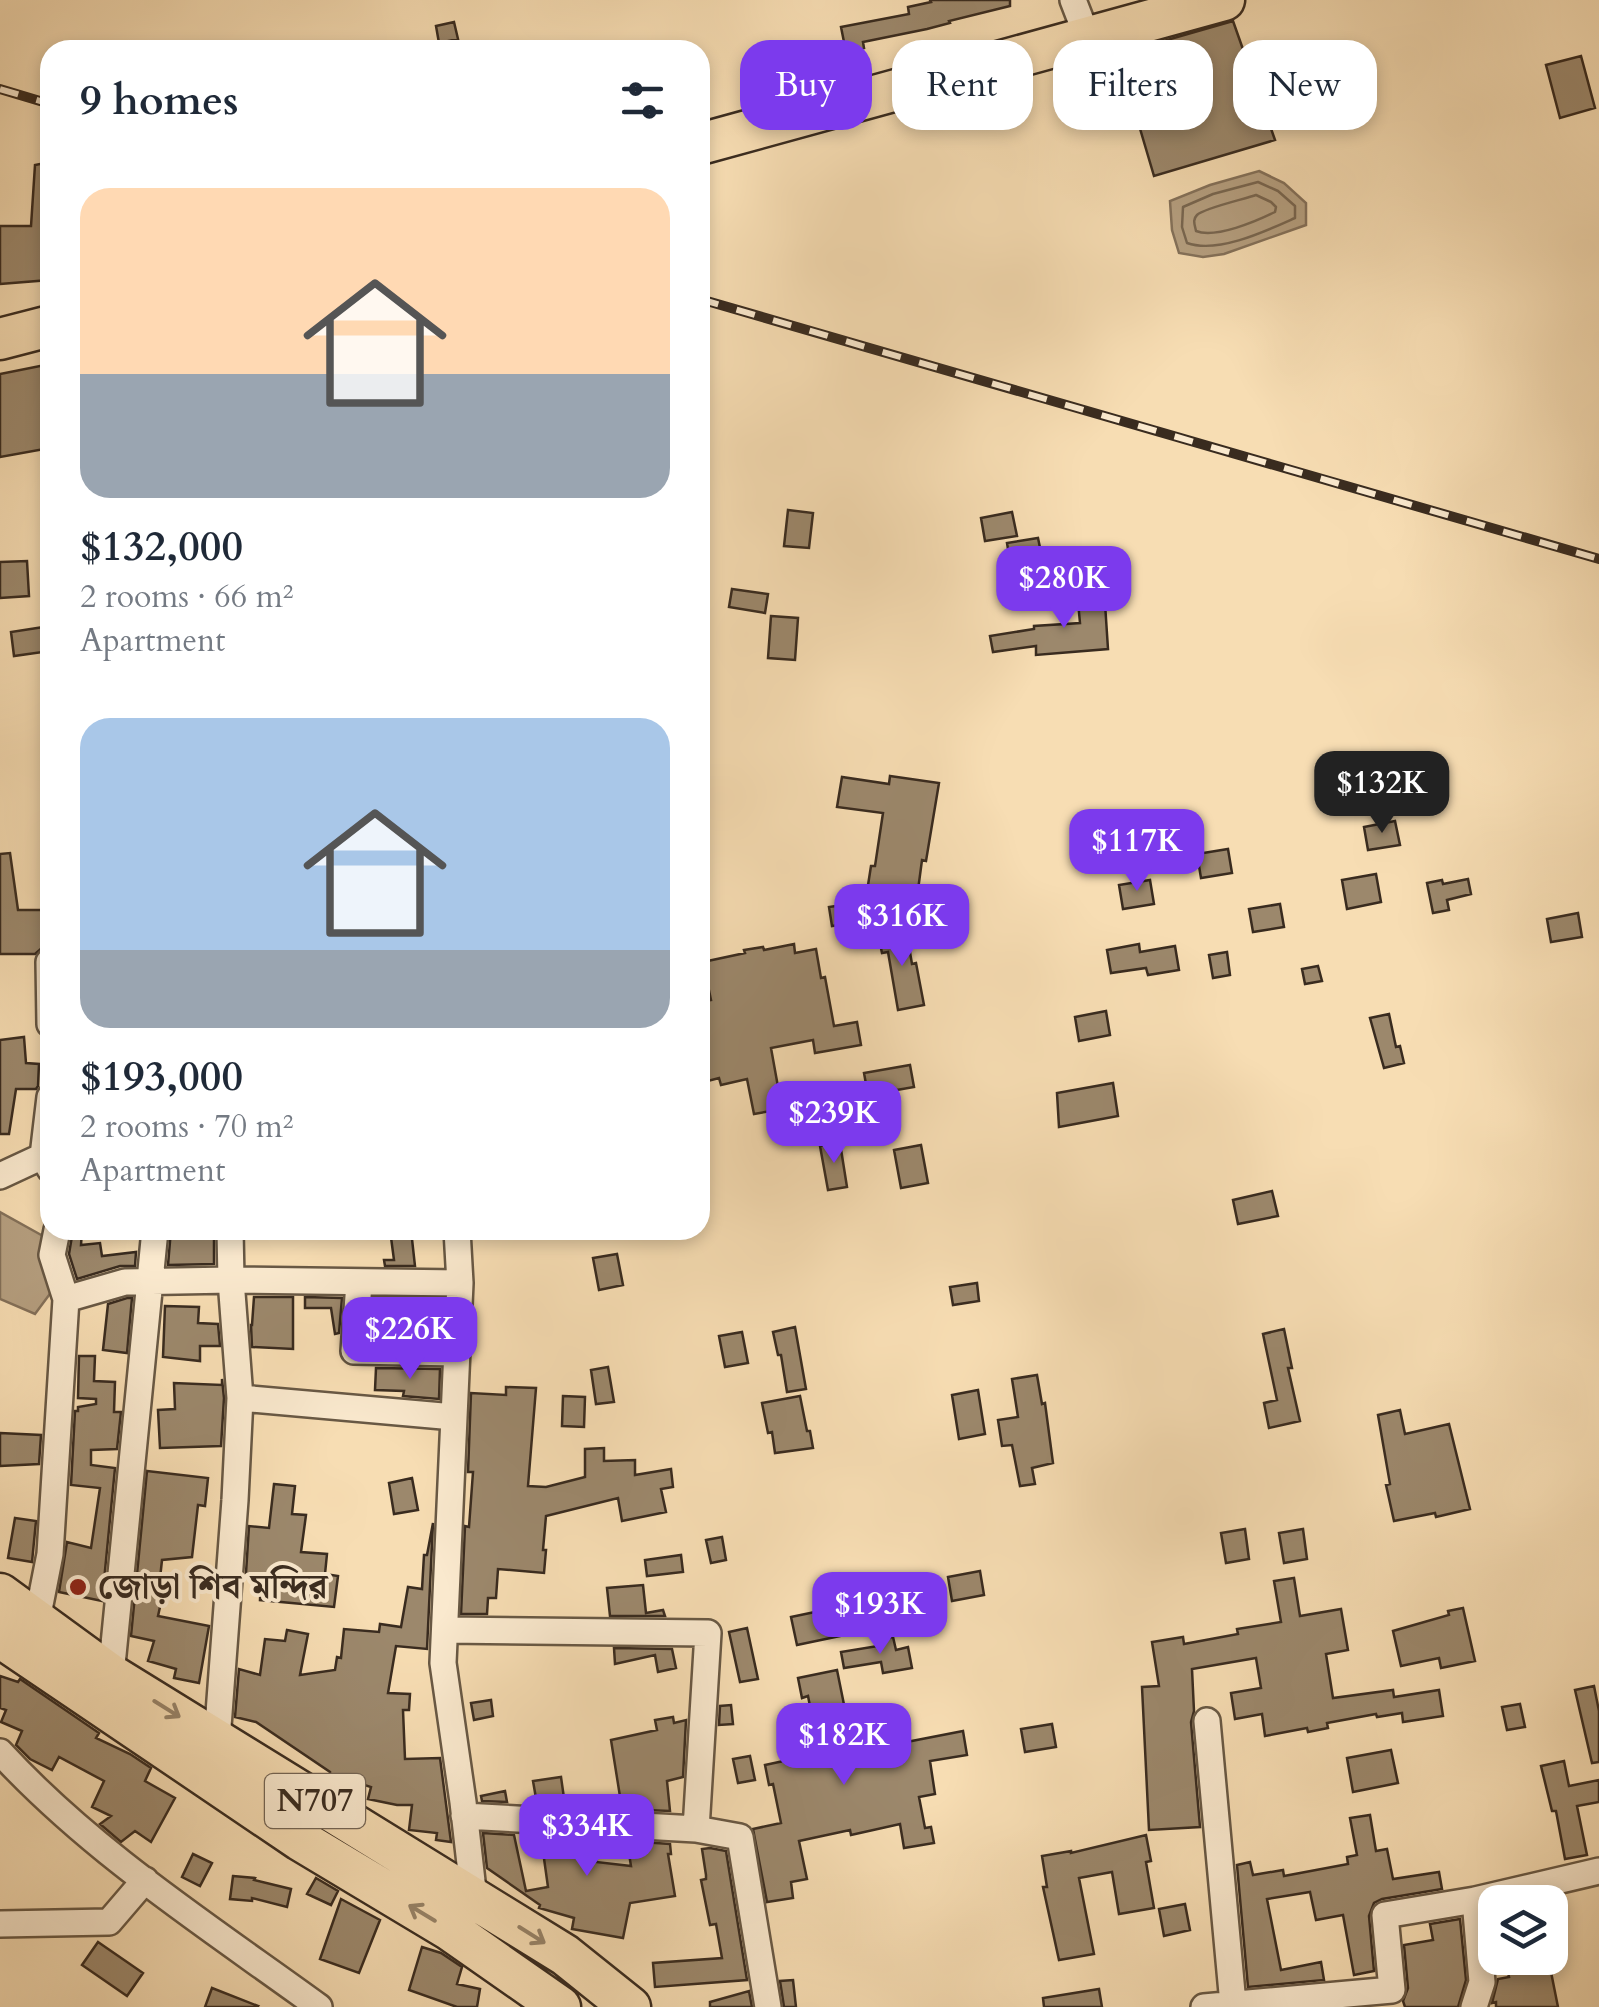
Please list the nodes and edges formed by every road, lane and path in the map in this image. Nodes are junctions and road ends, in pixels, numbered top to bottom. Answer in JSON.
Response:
{"nodes":[{"id":1,"x":1073,"y":0,"type":"edge"},
{"id":2,"x":1224,"y":0,"type":"edge"},
{"id":3,"x":1088,"y":38,"type":"junction"},
{"id":4,"x":710,"y":141,"type":"edge"},
{"id":5,"x":40,"y":329,"type":"edge"},
{"id":6,"x":0,"y":339,"type":"edge"},
{"id":7,"x":40,"y":1164,"type":"edge"},
{"id":8,"x":0,"y":1176,"type":"edge"},
{"id":9,"x":55,"y":1240,"type":"edge"},
{"id":10,"x":154,"y":1240,"type":"edge"},
{"id":11,"x":230,"y":1240,"type":"edge"},
{"id":12,"x":458,"y":1240,"type":"edge"},
{"id":13,"x":231,"y":1280,"type":"junction"},
{"id":14,"x":359,"y":1283,"type":"junction"},
{"id":15,"x":460,"y":1283,"type":"junction"},
{"id":16,"x":66,"y":1300,"type":"junction"},
{"id":17,"x":457,"y":1353,"type":"junction"},
{"id":18,"x":240,"y":1398,"type":"junction"},
{"id":19,"x":454,"y":1417,"type":"junction"},
{"id":20,"x":0,"y":1594,"type":"edge"},
{"id":21,"x":37,"y":1620,"type":"junction"},
{"id":22,"x":445,"y":1630,"type":"junction"},
{"id":23,"x":0,"y":1637,"type":"edge"},
{"id":24,"x":111,"y":1674,"type":"junction"},
{"id":25,"x":1207,"y":1721,"type":"dead end"},
{"id":26,"x":217,"y":1740,"type":"junction"},
{"id":27,"x":0,"y":1752,"type":"edge"},
{"id":28,"x":464,"y":1816,"type":"junction"},
{"id":29,"x":696,"y":1829,"type":"junction"},
{"id":30,"x":1599,"y":1872,"type":"edge"},
{"id":31,"x":144,"y":1880,"type":"junction"},
{"id":32,"x":474,"y":1899,"type":"junction"},
{"id":33,"x":1476,"y":1900,"type":"junction"},
{"id":34,"x":0,"y":1924,"type":"edge"},
{"id":35,"x":1232,"y":2004,"type":"junction"},
{"id":36,"x":313,"y":2005,"type":"edge"},
{"id":37,"x":560,"y":2007,"type":"edge"},
{"id":38,"x":630,"y":2007,"type":"edge"},
{"id":39,"x":768,"y":2007,"type":"edge"},
{"id":40,"x":1204,"y":2007,"type":"edge"},
{"id":41,"x":1474,"y":2007,"type":"edge"}],
"edges":[{"from":1,"to":3,"type":"street"},
{"from":2,"to":3,"type":"highway"},
{"from":3,"to":4,"type":"highway"},
{"from":5,"to":6,"type":"highway"},
{"from":7,"to":8,"type":"street"},
{"from":9,"to":16,"type":"street"},
{"from":10,"to":24,"type":"street"},
{"from":11,"to":13,"type":"street"},
{"from":12,"to":15,"type":"street"},
{"from":13,"to":14,"type":"street"},
{"from":13,"to":16,"type":"street"},
{"from":13,"to":18,"type":"street"},
{"from":14,"to":15,"type":"street"},
{"from":14,"to":17,"type":"street"},
{"from":15,"to":17,"type":"street"},
{"from":16,"to":21,"type":"street"},
{"from":17,"to":19,"type":"street"},
{"from":18,"to":19,"type":"street"},
{"from":18,"to":26,"type":"street"},
{"from":19,"to":22,"type":"street"},
{"from":20,"to":21,"type":"highway","number":"N707"},
{"from":21,"to":24,"type":"highway","number":"N707"},
{"from":22,"to":28,"type":"street"},
{"from":22,"to":29,"type":"street"},
{"from":37,"to":23,"type":"highway","number":"N707","one_way":true},
{"from":24,"to":26,"type":"highway","number":"N707","one_way":true},
{"from":25,"to":35,"type":"street"},
{"from":26,"to":32,"type":"highway","number":"N707"},
{"from":27,"to":31,"type":"street"},
{"from":28,"to":29,"type":"street"},
{"from":28,"to":32,"type":"street"},
{"from":29,"to":39,"type":"street"},
{"from":30,"to":33,"type":"street"},
{"from":31,"to":34,"type":"street"},
{"from":31,"to":36,"type":"street"},
{"from":32,"to":38,"type":"highway","number":"N707","one_way":true},
{"from":33,"to":35,"type":"street"},
{"from":33,"to":41,"type":"street"},
{"from":35,"to":40,"type":"street"}]}
